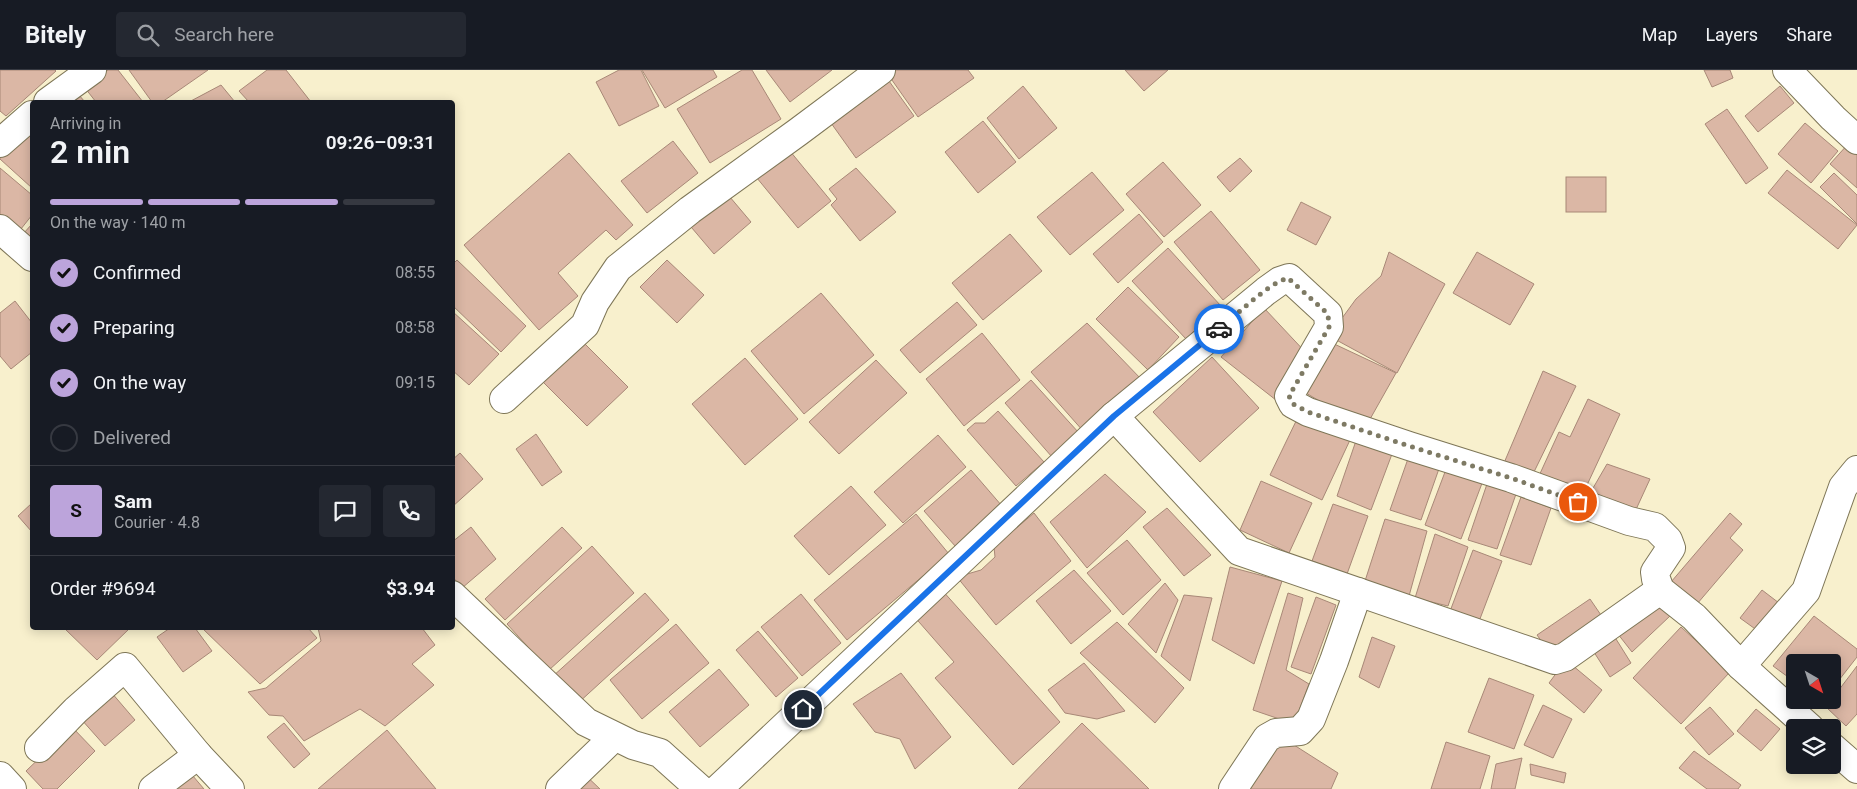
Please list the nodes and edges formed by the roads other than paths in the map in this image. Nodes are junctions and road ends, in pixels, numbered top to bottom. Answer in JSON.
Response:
{"nodes":[{"id":1,"x":881,"y":70,"type":"edge"},
{"id":2,"x":1788,"y":70,"type":"edge"},
{"id":3,"x":84,"y":72,"type":"edge"},
{"id":4,"x":50,"y":100,"type":"edge"},
{"id":5,"x":30,"y":117,"type":"edge"},
{"id":6,"x":1857,"y":140,"type":"edge"},
{"id":7,"x":0,"y":143,"type":"edge"},
{"id":8,"x":0,"y":229,"type":"edge"},
{"id":9,"x":30,"y":255,"type":"edge"},
{"id":10,"x":504,"y":399,"type":"dead end"},
{"id":11,"x":1114,"y":416,"type":"junction"},
{"id":12,"x":1857,"y":470,"type":"edge"},
{"id":13,"x":1660,"y":590,"type":"junction"},
{"id":14,"x":1358,"y":592,"type":"junction"},
{"id":15,"x":455,"y":598,"type":"edge"},
{"id":16,"x":1740,"y":666,"type":"junction"},
{"id":17,"x":1800,"y":719,"type":"edge"},
{"id":18,"x":614,"y":737,"type":"junction"},
{"id":19,"x":39,"y":748,"type":"dead end"},
{"id":20,"x":198,"y":755,"type":"junction"},
{"id":21,"x":1841,"y":755,"type":"edge"},
{"id":22,"x":1857,"y":769,"type":"edge"},
{"id":23,"x":0,"y":776,"type":"edge"},
{"id":24,"x":12,"y":789,"type":"edge"},
{"id":25,"x":153,"y":789,"type":"edge"},
{"id":26,"x":230,"y":789,"type":"edge"},
{"id":27,"x":560,"y":789,"type":"edge"},
{"id":28,"x":700,"y":789,"type":"edge"},
{"id":29,"x":718,"y":789,"type":"edge"},
{"id":30,"x":1233,"y":789,"type":"edge"}],
"edges":[{"from":1,"to":10,"type":"street"},
{"from":2,"to":6,"type":"street"},
{"from":3,"to":4,"type":"street"},
{"from":5,"to":7,"type":"street"},
{"from":8,"to":9,"type":"street"},
{"from":11,"to":13,"type":"street"},
{"from":11,"to":14,"type":"street"},
{"from":11,"to":29,"type":"street"},
{"from":12,"to":16,"type":"street"},
{"from":13,"to":14,"type":"street"},
{"from":13,"to":16,"type":"street"},
{"from":14,"to":30,"type":"street"},
{"from":15,"to":18,"type":"street"},
{"from":16,"to":17,"type":"street"},
{"from":18,"to":27,"type":"street"},
{"from":18,"to":28,"type":"street"},
{"from":19,"to":20,"type":"street"},
{"from":20,"to":25,"type":"street"},
{"from":20,"to":26,"type":"street"},
{"from":21,"to":22,"type":"street"},
{"from":23,"to":24,"type":"street"}]}
